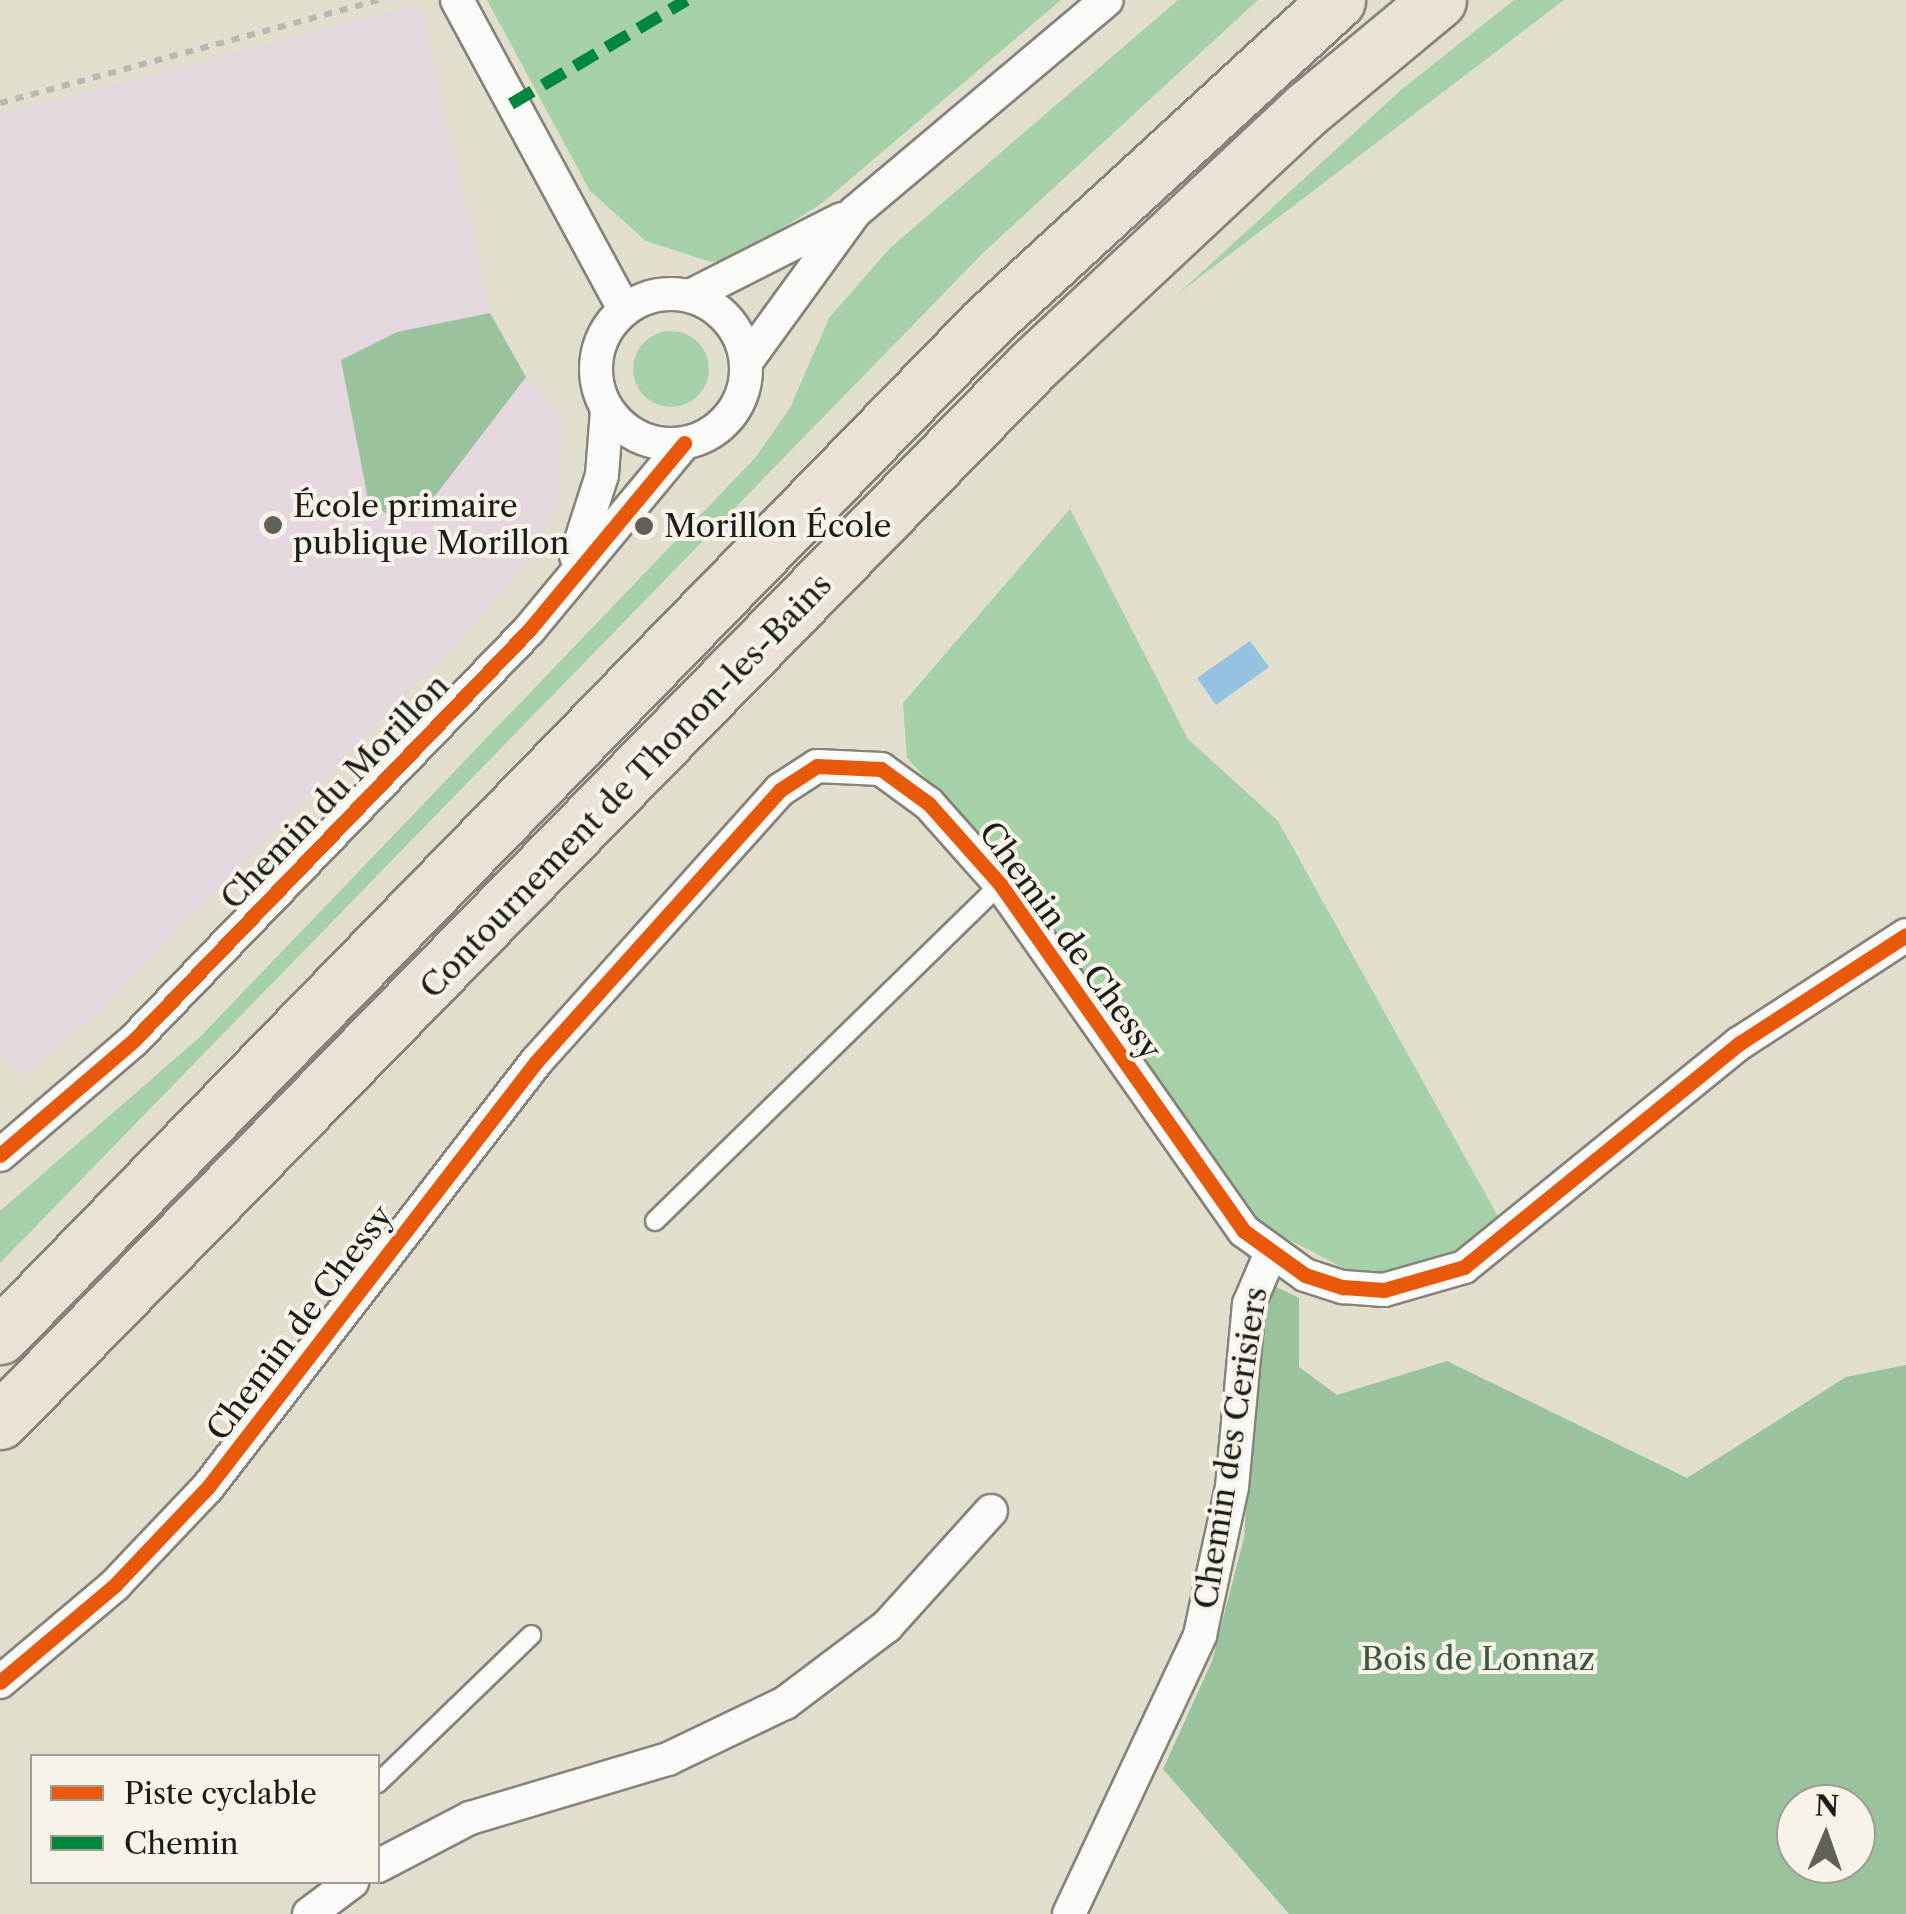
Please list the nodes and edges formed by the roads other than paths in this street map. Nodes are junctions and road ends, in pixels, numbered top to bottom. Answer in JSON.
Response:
{"nodes":[{"id":1,"x":458,"y":0,"type":"edge"},
{"id":2,"x":1107,"y":0,"type":"edge"},
{"id":3,"x":1337,"y":0,"type":"edge"},
{"id":4,"x":1438,"y":0,"type":"edge"},
{"id":5,"x":855,"y":212,"type":"junction"},
{"id":6,"x":690,"y":296,"type":"junction"},
{"id":7,"x":624,"y":309,"type":"junction"},
{"id":8,"x":746,"y":362,"type":"junction"},
{"id":9,"x":607,"y":410,"type":"junction"},
{"id":10,"x":684,"y":443,"type":"junction"},
{"id":11,"x":563,"y":587,"type":"junction"},
{"id":12,"x":1000,"y":884,"type":"junction"},
{"id":13,"x":1906,"y":935,"type":"edge"},
{"id":14,"x":0,"y":1156,"type":"edge"},
{"id":15,"x":655,"y":1220,"type":"dead end"},
{"id":16,"x":1270,"y":1255,"type":"junction"},
{"id":17,"x":0,"y":1336,"type":"edge"},
{"id":18,"x":0,"y":1421,"type":"edge"},
{"id":19,"x":991,"y":1511,"type":"dead end"},
{"id":20,"x":531,"y":1635,"type":"dead end"},
{"id":21,"x":0,"y":1682,"type":"edge"},
{"id":22,"x":380,"y":1780,"type":"edge"},
{"id":23,"x":380,"y":1865,"type":"edge"},
{"id":24,"x":348,"y":1884,"type":"edge"},
{"id":25,"x":317,"y":1899,"type":"edge"},
{"id":26,"x":1069,"y":1914,"type":"edge"}],
"edges":[{"from":1,"to":7,"type":"street"},
{"from":2,"to":5,"type":"street"},
{"from":3,"to":17,"type":"highway","name":"Contournement de Thonon-les-Bains"},
{"from":4,"to":18,"type":"highway","name":"Contournement de Thonon-les-Bains"},
{"from":5,"to":6,"type":"street"},
{"from":5,"to":8,"type":"street"},
{"from":6,"to":7,"type":"street"},
{"from":6,"to":8,"type":"street"},
{"from":7,"to":9,"type":"street"},
{"from":8,"to":10,"type":"street"},
{"from":9,"to":10,"type":"street"},
{"from":9,"to":11,"type":"street","name":"Chemin du Morillon"},
{"from":10,"to":11,"type":"street","name":"Chemin du Morillon"},
{"from":11,"to":14,"type":"street","name":"Chemin du Morillon"},
{"from":12,"to":15,"type":"lane"},
{"from":12,"to":16,"type":"street","name":"Chemin de Chessy"},
{"from":12,"to":21,"type":"street","name":"Chemin de Chessy"},
{"from":13,"to":16,"type":"street","name":"Chemin de Chessy"},
{"from":16,"to":26,"type":"street","name":"Chemin des Cerisiers"},
{"from":19,"to":23,"type":"street"},
{"from":20,"to":22,"type":"lane"},
{"from":24,"to":25,"type":"street"}]}
